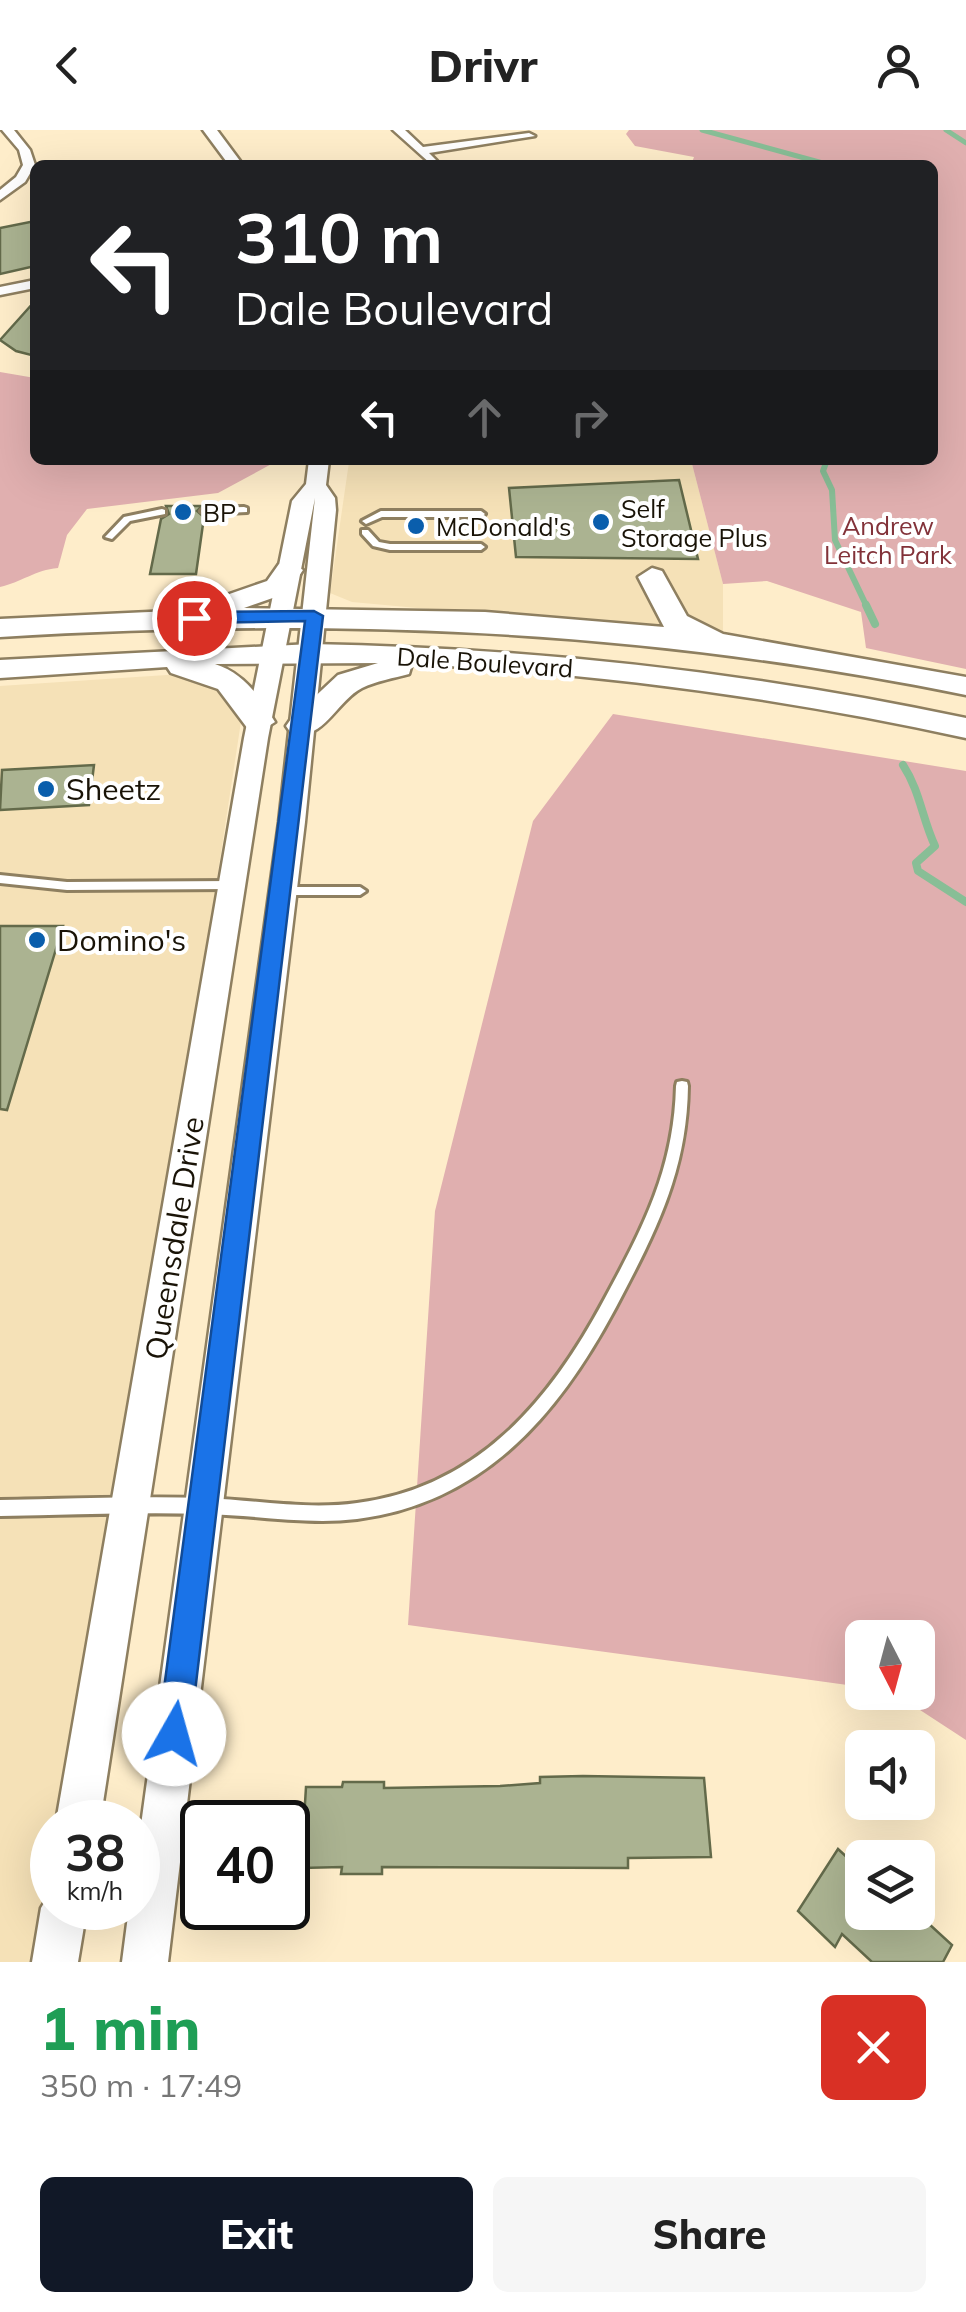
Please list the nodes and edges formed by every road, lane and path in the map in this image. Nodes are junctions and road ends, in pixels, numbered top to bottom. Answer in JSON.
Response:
{"nodes":[{"id":1,"x":8,"y":130,"type":"edge"},
{"id":2,"x":210,"y":130,"type":"edge"},
{"id":3,"x":400,"y":130,"type":"edge"},
{"id":4,"x":528,"y":136,"type":"dead end"},
{"id":5,"x":420,"y":150,"type":"junction"},
{"id":6,"x":232,"y":160,"type":"edge"},
{"id":7,"x":429,"y":160,"type":"edge"},
{"id":8,"x":0,"y":196,"type":"edge"},
{"id":9,"x":30,"y":285,"type":"edge"},
{"id":10,"x":0,"y":291,"type":"edge"},
{"id":11,"x":319,"y":465,"type":"edge"},
{"id":12,"x":316,"y":485,"type":"junction"},
{"id":13,"x":244,"y":510,"type":"dead end"},
{"id":14,"x":205,"y":511,"type":"dead end"},
{"id":15,"x":162,"y":512,"type":"dead end"},
{"id":16,"x":481,"y":514,"type":"dead end"},
{"id":17,"x":109,"y":537,"type":"dead end"},
{"id":18,"x":481,"y":548,"type":"dead end"},
{"id":19,"x":290,"y":570,"type":"junction"},
{"id":20,"x":652,"y":576,"type":"dead end"},
{"id":21,"x":280,"y":616,"type":"junction"},
{"id":22,"x":314,"y":616,"type":"junction"},
{"id":23,"x":162,"y":618,"type":"junction"},
{"id":24,"x":0,"y":628,"type":"edge"},
{"id":25,"x":737,"y":646,"type":"junction"},
{"id":26,"x":310,"y":653,"type":"junction"},
{"id":27,"x":273,"y":654,"type":"junction"},
{"id":28,"x":459,"y":658,"type":"junction"},
{"id":29,"x":144,"y":660,"type":"junction"},
{"id":30,"x":0,"y":668,"type":"edge"},
{"id":31,"x":966,"y":686,"type":"edge"},
{"id":32,"x":259,"y":722,"type":"junction"},
{"id":33,"x":302,"y":726,"type":"junction"},
{"id":34,"x":966,"y":728,"type":"edge"},
{"id":35,"x":0,"y":879,"type":"edge"},
{"id":36,"x":232,"y":884,"type":"junction"},
{"id":37,"x":360,"y":891,"type":"dead end"},
{"id":38,"x":283,"y":892,"type":"junction"},
{"id":39,"x":682,"y":1086,"type":"dead end"},
{"id":40,"x":130,"y":1506,"type":"junction"},
{"id":41,"x":202,"y":1506,"type":"junction"},
{"id":42,"x":0,"y":1508,"type":"edge"},
{"id":43,"x":82,"y":1800,"type":"edge"},
{"id":44,"x":61,"y":1930,"type":"edge"},
{"id":45,"x":56,"y":1962,"type":"edge"},
{"id":46,"x":145,"y":1962,"type":"edge"}],
"edges":[{"from":1,"to":8,"type":"street"},
{"from":2,"to":6,"type":"street"},
{"from":3,"to":5,"type":"street"},
{"from":4,"to":5,"type":"street"},
{"from":5,"to":7,"type":"street"},
{"from":9,"to":10,"type":"street"},
{"from":11,"to":12,"type":"street"},
{"from":12,"to":19,"type":"street","name":"Queensdale Drive"},
{"from":12,"to":22,"type":"street","name":"Queensdale Drive"},
{"from":13,"to":14,"type":"lane"},
{"from":15,"to":17,"type":"lane"},
{"from":16,"to":18,"type":"lane"},
{"from":19,"to":21,"type":"street","name":"Queensdale Drive"},
{"from":19,"to":23,"type":"main road"},
{"from":20,"to":25,"type":"main road"},
{"from":21,"to":22,"type":"main road","name":"Dale Boulevard"},
{"from":21,"to":23,"type":"main road","name":"Dale Boulevard"},
{"from":21,"to":27,"type":"street","name":"Queensdale Drive"},
{"from":22,"to":25,"type":"main road","name":"Dale Boulevard"},
{"from":22,"to":26,"type":"street","name":"Queensdale Drive"},
{"from":23,"to":24,"type":"main road","name":"Dale Boulevard"},
{"from":25,"to":31,"type":"main road","name":"Dale Boulevard"},
{"from":26,"to":27,"type":"main road","name":"Dale Boulevard"},
{"from":26,"to":28,"type":"main road","name":"Dale Boulevard"},
{"from":26,"to":33,"type":"street","name":"Queensdale Drive"},
{"from":27,"to":29,"type":"main road","name":"Dale Boulevard"},
{"from":27,"to":32,"type":"street","name":"Queensdale Drive"},
{"from":28,"to":33,"type":"main road"},
{"from":28,"to":34,"type":"main road","name":"Dale Boulevard"},
{"from":29,"to":30,"type":"main road","name":"Dale Boulevard"},
{"from":29,"to":32,"type":"main road"},
{"from":32,"to":36,"type":"street","name":"Queensdale Drive"},
{"from":33,"to":38,"type":"street","name":"Queensdale Drive"},
{"from":35,"to":36,"type":"lane"},
{"from":36,"to":40,"type":"street","name":"Queensdale Drive"},
{"from":37,"to":38,"type":"lane"},
{"from":38,"to":41,"type":"street","name":"Queensdale Drive"},
{"from":39,"to":41,"type":"lane"},
{"from":40,"to":41,"type":"lane"},
{"from":40,"to":42,"type":"lane"},
{"from":40,"to":43,"type":"street","name":"Queensdale Drive"},
{"from":41,"to":46,"type":"street","name":"Queensdale Drive"},
{"from":44,"to":45,"type":"street"}]}
